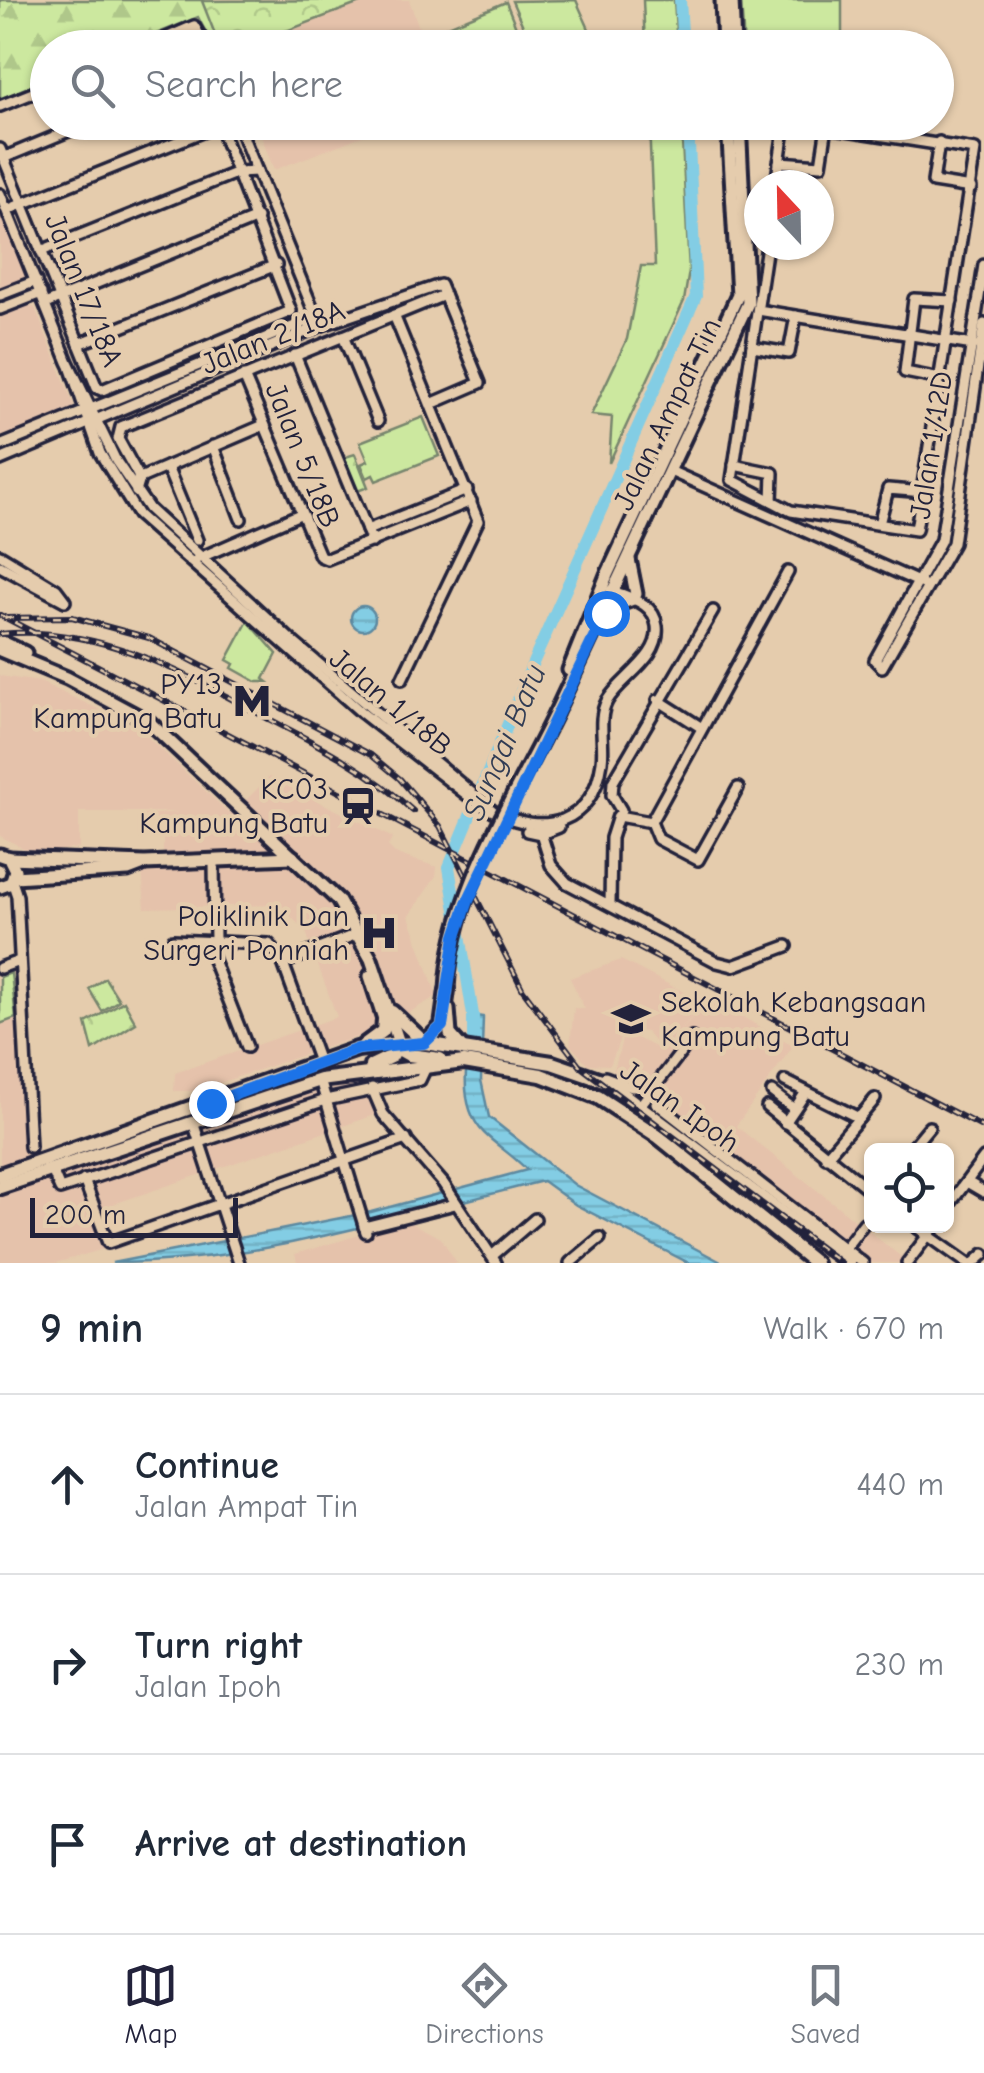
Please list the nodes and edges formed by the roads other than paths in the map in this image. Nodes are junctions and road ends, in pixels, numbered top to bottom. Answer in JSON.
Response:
{"nodes":[{"id":1,"x":722,"y":0,"type":"edge"},
{"id":2,"x":732,"y":0,"type":"edge"},
{"id":3,"x":723,"y":30,"type":"edge"},
{"id":4,"x":733,"y":30,"type":"edge"},
{"id":5,"x":30,"y":94,"type":"edge"},
{"id":6,"x":0,"y":106,"type":"edge"},
{"id":7,"x":40,"y":140,"type":"edge"},
{"id":8,"x":179,"y":140,"type":"edge"},
{"id":9,"x":225,"y":140,"type":"edge"},
{"id":10,"x":244,"y":140,"type":"edge"},
{"id":11,"x":731,"y":140,"type":"edge"},
{"id":12,"x":734,"y":140,"type":"edge"},
{"id":13,"x":782,"y":140,"type":"edge"},
{"id":14,"x":824,"y":140,"type":"edge"},
{"id":15,"x":925,"y":140,"type":"edge"},
{"id":16,"x":939,"y":142,"type":"junction"},
{"id":17,"x":2,"y":154,"type":"edge"},
{"id":18,"x":779,"y":162,"type":"junction"},
{"id":19,"x":778,"y":170,"type":"edge"},
{"id":20,"x":257,"y":171,"type":"junction"},
{"id":21,"x":238,"y":172,"type":"junction"},
{"id":22,"x":971,"y":188,"type":"junction"},
{"id":23,"x":0,"y":194,"type":"edge"},
{"id":24,"x":22,"y":204,"type":"junction"},
{"id":25,"x":5,"y":217,"type":"edge"},
{"id":26,"x":257,"y":218,"type":"junction"},
{"id":27,"x":41,"y":250,"type":"junction"},
{"id":28,"x":766,"y":260,"type":"edge"},
{"id":29,"x":276,"y":265,"type":"junction"},
{"id":30,"x":984,"y":265,"type":"edge"},
{"id":31,"x":36,"y":281,"type":"junction"},
{"id":32,"x":444,"y":294,"type":"junction"},
{"id":33,"x":0,"y":295,"type":"edge"},
{"id":34,"x":43,"y":298,"type":"junction"},
{"id":35,"x":60,"y":298,"type":"junction"},
{"id":36,"x":952,"y":302,"type":"junction"},
{"id":37,"x":0,"y":309,"type":"edge"},
{"id":38,"x":758,"y":310,"type":"junction"},
{"id":39,"x":394,"y":315,"type":"junction"},
{"id":40,"x":796,"y":316,"type":"junction"},
{"id":41,"x":318,"y":322,"type":"junction"},
{"id":42,"x":984,"y":324,"type":"edge"},
{"id":43,"x":910,"y":335,"type":"junction"},
{"id":44,"x":343,"y":336,"type":"junction"},
{"id":45,"x":946,"y":340,"type":"junction"},
{"id":46,"x":79,"y":344,"type":"junction"},
{"id":47,"x":976,"y":345,"type":"junction"},
{"id":48,"x":752,"y":348,"type":"junction"},
{"id":49,"x":295,"y":355,"type":"junction"},
{"id":50,"x":244,"y":376,"type":"junction"},
{"id":51,"x":940,"y":379,"type":"junction"},
{"id":52,"x":431,"y":404,"type":"junction"},
{"id":53,"x":91,"y":417,"type":"junction"},
{"id":54,"x":378,"y":421,"type":"dead end"},
{"id":55,"x":264,"y":425,"type":"junction"},
{"id":56,"x":676,"y":430,"type":"junction"},
{"id":57,"x":0,"y":446,"type":"edge"},
{"id":58,"x":213,"y":446,"type":"junction"},
{"id":59,"x":0,"y":460,"type":"edge"},
{"id":60,"x":734,"y":465,"type":"junction"},
{"id":61,"x":167,"y":467,"type":"junction"},
{"id":62,"x":670,"y":472,"type":"junction"},
{"id":63,"x":126,"y":478,"type":"junction"},
{"id":64,"x":140,"y":479,"type":"junction"},
{"id":65,"x":467,"y":490,"type":"junction"},
{"id":66,"x":136,"y":492,"type":"junction"},
{"id":67,"x":924,"y":492,"type":"junction"},
{"id":68,"x":772,"y":501,"type":"junction"},
{"id":69,"x":471,"y":502,"type":"junction"},
{"id":70,"x":642,"y":502,"type":"junction"},
{"id":71,"x":300,"y":514,"type":"junction"},
{"id":72,"x":241,"y":519,"type":"dead end"},
{"id":73,"x":879,"y":524,"type":"junction"},
{"id":74,"x":640,"y":527,"type":"junction"},
{"id":75,"x":367,"y":530,"type":"junction"},
{"id":76,"x":197,"y":540,"type":"dead end"},
{"id":77,"x":372,"y":542,"type":"junction"},
{"id":78,"x":0,"y":555,"type":"edge"},
{"id":79,"x":194,"y":560,"type":"junction"},
{"id":80,"x":0,"y":566,"type":"edge"},
{"id":81,"x":788,"y":572,"type":"dead end"},
{"id":82,"x":918,"y":581,"type":"junction"},
{"id":83,"x":608,"y":585,"type":"junction"},
{"id":84,"x":929,"y":586,"type":"junction"},
{"id":85,"x":635,"y":597,"type":"junction"},
{"id":86,"x":713,"y":611,"type":"dead end"},
{"id":87,"x":591,"y":639,"type":"junction"},
{"id":88,"x":0,"y":641,"type":"edge"},
{"id":89,"x":0,"y":650,"type":"edge"},
{"id":90,"x":67,"y":678,"type":"junction"},
{"id":91,"x":402,"y":679,"type":"dead end"},
{"id":92,"x":658,"y":700,"type":"junction"},
{"id":93,"x":556,"y":712,"type":"junction"},
{"id":94,"x":702,"y":728,"type":"junction"},
{"id":95,"x":738,"y":788,"type":"dead end"},
{"id":96,"x":621,"y":810,"type":"dead end"},
{"id":97,"x":651,"y":822,"type":"junction"},
{"id":98,"x":264,"y":829,"type":"junction"},
{"id":99,"x":540,"y":831,"type":"junction"},
{"id":100,"x":3,"y":856,"type":"edge"},
{"id":101,"x":293,"y":857,"type":"junction"},
{"id":102,"x":214,"y":862,"type":"junction"},
{"id":103,"x":257,"y":862,"type":"junction"},
{"id":104,"x":145,"y":864,"type":"junction"},
{"id":105,"x":6,"y":883,"type":"edge"},
{"id":106,"x":610,"y":905,"type":"junction"},
{"id":107,"x":358,"y":938,"type":"junction"},
{"id":108,"x":174,"y":940,"type":"dead end"},
{"id":109,"x":210,"y":942,"type":"junction"},
{"id":110,"x":787,"y":946,"type":"dead end"},
{"id":111,"x":19,"y":961,"type":"junction"},
{"id":112,"x":283,"y":963,"type":"junction"},
{"id":113,"x":0,"y":968,"type":"edge"},
{"id":114,"x":448,"y":990,"type":"junction"},
{"id":115,"x":388,"y":1016,"type":"junction"},
{"id":116,"x":692,"y":1038,"type":"dead end"},
{"id":117,"x":424,"y":1043,"type":"junction"},
{"id":118,"x":396,"y":1045,"type":"junction"},
{"id":119,"x":247,"y":1047,"type":"dead end"},
{"id":120,"x":446,"y":1048,"type":"junction"},
{"id":121,"x":358,"y":1049,"type":"junction"},
{"id":122,"x":462,"y":1058,"type":"junction"},
{"id":123,"x":493,"y":1060,"type":"junction"},
{"id":124,"x":319,"y":1062,"type":"junction"},
{"id":125,"x":427,"y":1066,"type":"junction"},
{"id":126,"x":564,"y":1066,"type":"junction"},
{"id":127,"x":320,"y":1080,"type":"junction"},
{"id":128,"x":785,"y":1081,"type":"dead end"},
{"id":129,"x":654,"y":1087,"type":"junction"},
{"id":130,"x":372,"y":1088,"type":"junction"},
{"id":131,"x":772,"y":1092,"type":"dead end"},
{"id":132,"x":806,"y":1092,"type":"junction"},
{"id":133,"x":874,"y":1099,"type":"dead end"},
{"id":134,"x":326,"y":1100,"type":"junction"},
{"id":135,"x":648,"y":1104,"type":"junction"},
{"id":136,"x":767,"y":1108,"type":"dead end"},
{"id":137,"x":794,"y":1109,"type":"junction"},
{"id":138,"x":630,"y":1118,"type":"junction"},
{"id":139,"x":859,"y":1118,"type":"junction"},
{"id":140,"x":193,"y":1122,"type":"junction"},
{"id":141,"x":785,"y":1123,"type":"junction"},
{"id":142,"x":929,"y":1127,"type":"dead end"},
{"id":143,"x":406,"y":1138,"type":"junction"},
{"id":144,"x":199,"y":1142,"type":"junction"},
{"id":145,"x":916,"y":1143,"type":"edge"},
{"id":146,"x":30,"y":1147,"type":"dead end"},
{"id":147,"x":826,"y":1157,"type":"junction"},
{"id":148,"x":984,"y":1158,"type":"edge"},
{"id":149,"x":342,"y":1160,"type":"junction"},
{"id":150,"x":52,"y":1170,"type":"junction"},
{"id":151,"x":0,"y":1176,"type":"edge"},
{"id":152,"x":84,"y":1180,"type":"junction"},
{"id":153,"x":966,"y":1182,"type":"junction"},
{"id":154,"x":864,"y":1186,"type":"edge"},
{"id":155,"x":0,"y":1187,"type":"edge"},
{"id":156,"x":984,"y":1192,"type":"edge"},
{"id":157,"x":954,"y":1199,"type":"edge"},
{"id":158,"x":218,"y":1201,"type":"junction"},
{"id":159,"x":455,"y":1203,"type":"junction"},
{"id":160,"x":535,"y":1219,"type":"dead end"},
{"id":161,"x":864,"y":1223,"type":"dead end"},
{"id":162,"x":929,"y":1233,"type":"edge"},
{"id":163,"x":935,"y":1233,"type":"edge"},
{"id":164,"x":600,"y":1238,"type":"dead end"},
{"id":165,"x":844,"y":1248,"type":"junction"},
{"id":166,"x":984,"y":1254,"type":"edge"},
{"id":167,"x":494,"y":1259,"type":"edge"},
{"id":168,"x":238,"y":1263,"type":"edge"},
{"id":169,"x":570,"y":1263,"type":"edge"},
{"id":170,"x":815,"y":1263,"type":"edge"},
{"id":171,"x":848,"y":1263,"type":"edge"},
{"id":172,"x":863,"y":1263,"type":"edge"},
{"id":173,"x":908,"y":1263,"type":"edge"},
{"id":174,"x":970,"y":1263,"type":"edge"}],
"edges":[{"from":1,"to":3,"type":"street"},
{"from":2,"to":4,"type":"street"},
{"from":5,"to":6,"type":"street"},
{"from":7,"to":17,"type":"street"},
{"from":8,"to":24,"type":"street"},
{"from":9,"to":21,"type":"street"},
{"from":10,"to":20,"type":"street"},
{"from":11,"to":56,"type":"street","name":"Jalan Ampat Tin"},
{"from":12,"to":62,"type":"street","name":"Jalan Ampat Tin"},
{"from":13,"to":18,"type":"street"},
{"from":14,"to":18,"type":"street"},
{"from":15,"to":16,"type":"street"},
{"from":16,"to":22,"type":"street"},
{"from":16,"to":22,"type":"street"},
{"from":17,"to":24,"type":"street","name":"Jalan 17/18A"},
{"from":18,"to":19,"type":"street"},
{"from":20,"to":21,"type":"street"},
{"from":20,"to":41,"type":"street"},
{"from":21,"to":26,"type":"street"},
{"from":21,"to":27,"type":"street"},
{"from":22,"to":36,"type":"street"},
{"from":23,"to":25,"type":"street"},
{"from":24,"to":25,"type":"street"},
{"from":24,"to":27,"type":"street","name":"Jalan 17/18A"},
{"from":25,"to":31,"type":"street"},
{"from":26,"to":29,"type":"street"},
{"from":26,"to":35,"type":"street"},
{"from":27,"to":35,"type":"street","name":"Jalan 17/18A"},
{"from":28,"to":38,"type":"street"},
{"from":29,"to":46,"type":"street"},
{"from":29,"to":46,"type":"street","name":"Jalan 17/18A"},
{"from":30,"to":47,"type":"street","name":"Jalan 1/12D"},
{"from":31,"to":33,"type":"street"},
{"from":31,"to":34,"type":"street"},
{"from":32,"to":39,"type":"street","name":"Jalan 2/18A"},
{"from":32,"to":41,"type":"street","name":"Jalan 2/18A"},
{"from":32,"to":52,"type":"street"},
{"from":34,"to":35,"type":"street"},
{"from":34,"to":37,"type":"street"},
{"from":34,"to":53,"type":"street"},
{"from":35,"to":46,"type":"street","name":"Jalan 17/18A"},
{"from":36,"to":43,"type":"street"},
{"from":36,"to":45,"type":"street"},
{"from":38,"to":40,"type":"street"},
{"from":38,"to":48,"type":"street"},
{"from":39,"to":44,"type":"street","name":"Jalan 2/18A"},
{"from":39,"to":52,"type":"street","name":"Jalan 1/18B"},
{"from":40,"to":43,"type":"street"},
{"from":40,"to":48,"type":"street"},
{"from":41,"to":53,"type":"street","name":"Jalan 2/18A"},
{"from":42,"to":47,"type":"street","name":"Jalan 1/12D"},
{"from":43,"to":45,"type":"street"},
{"from":43,"to":51,"type":"street"},
{"from":44,"to":49,"type":"street","name":"Jalan 2/18A"},
{"from":44,"to":54,"type":"street"},
{"from":45,"to":47,"type":"street"},
{"from":45,"to":51,"type":"street"},
{"from":47,"to":82,"type":"street","name":"Jalan 1/12D"},
{"from":47,"to":84,"type":"street","name":"Jalan 1/12D"},
{"from":48,"to":60,"type":"street"},
{"from":49,"to":50,"type":"street","name":"Jalan 2/18A"},
{"from":49,"to":75,"type":"street"},
{"from":50,"to":55,"type":"street","name":"Jalan 5/18B"},
{"from":50,"to":64,"type":"street","name":"Jalan 2/18A"},
{"from":51,"to":67,"type":"street"},
{"from":52,"to":65,"type":"street","name":"Jalan 1/18B"},
{"from":53,"to":57,"type":"street","name":"Jalan 2/18A"},
{"from":53,"to":59,"type":"street","name":"Jalan 2/18A"},
{"from":53,"to":63,"type":"street","name":"Jalan 1/18B"},
{"from":53,"to":79,"type":"street","name":"Jalan 1/18B"},
{"from":55,"to":58,"type":"street"},
{"from":55,"to":71,"type":"street","name":"Jalan 5/18B"},
{"from":56,"to":62,"type":"street"},
{"from":56,"to":70,"type":"street","name":"Jalan Ampat Tin"},
{"from":58,"to":61,"type":"street"},
{"from":58,"to":72,"type":"street"},
{"from":60,"to":68,"type":"street"},
{"from":60,"to":68,"type":"street"},
{"from":61,"to":64,"type":"street"},
{"from":61,"to":76,"type":"street"},
{"from":62,"to":70,"type":"street"},
{"from":62,"to":74,"type":"street","name":"Jalan Ampat Tin"},
{"from":62,"to":82,"type":"street"},
{"from":63,"to":64,"type":"street"},
{"from":63,"to":66,"type":"street","name":"Jalan 1/18B"},
{"from":64,"to":66,"type":"street"},
{"from":65,"to":69,"type":"street","name":"Jalan 1/18B"},
{"from":65,"to":75,"type":"street"},
{"from":66,"to":79,"type":"street","name":"Jalan 1/18B"},
{"from":67,"to":73,"type":"street"},
{"from":67,"to":73,"type":"street"},
{"from":68,"to":73,"type":"street"},
{"from":69,"to":77,"type":"street"},
{"from":69,"to":91,"type":"street","name":"Jalan 1/18B"},
{"from":70,"to":83,"type":"street","name":"Jalan Ampat Tin"},
{"from":71,"to":77,"type":"street","name":"Jalan 5/18B"},
{"from":71,"to":79,"type":"street"},
{"from":74,"to":83,"type":"street","name":"Jalan Ampat Tin"},
{"from":74,"to":85,"type":"street"},
{"from":75,"to":77,"type":"street"},
{"from":78,"to":80,"type":"street"},
{"from":79,"to":99,"type":"street","name":"Jalan 1/18B"},
{"from":81,"to":94,"type":"street"},
{"from":82,"to":84,"type":"street"},
{"from":82,"to":84,"type":"street","name":"Jalan 1/12D"},
{"from":83,"to":85,"type":"street"},
{"from":83,"to":87,"type":"street","name":"Jalan Ampat Tin"},
{"from":83,"to":93,"type":"street","name":"Jalan Ampat Tin"},
{"from":85,"to":87,"type":"street"},
{"from":85,"to":99,"type":"street"},
{"from":86,"to":92,"type":"street"},
{"from":87,"to":93,"type":"street","name":"Jalan Ampat Tin"},
{"from":88,"to":90,"type":"street"},
{"from":89,"to":90,"type":"street"},
{"from":90,"to":98,"type":"street"},
{"from":92,"to":94,"type":"street"},
{"from":92,"to":96,"type":"street"},
{"from":93,"to":114,"type":"street","name":"Jalan Ampat Tin","bridge":true},
{"from":94,"to":97,"type":"street"},
{"from":95,"to":97,"type":"street"},
{"from":97,"to":106,"type":"street"},
{"from":98,"to":101,"type":"street"},
{"from":98,"to":103,"type":"street"},
{"from":99,"to":106,"type":"street"},
{"from":100,"to":104,"type":"street"},
{"from":100,"to":105,"type":"street"},
{"from":101,"to":103,"type":"street"},
{"from":101,"to":107,"type":"street"},
{"from":102,"to":103,"type":"street"},
{"from":102,"to":104,"type":"street"},
{"from":102,"to":109,"type":"street"},
{"from":104,"to":105,"type":"street"},
{"from":105,"to":111,"type":"street"},
{"from":106,"to":110,"type":"street"},
{"from":107,"to":112,"type":"street"},
{"from":107,"to":115,"type":"street"},
{"from":108,"to":109,"type":"street"},
{"from":109,"to":112,"type":"street"},
{"from":109,"to":119,"type":"street"},
{"from":111,"to":113,"type":"street"},
{"from":111,"to":146,"type":"street"},
{"from":112,"to":124,"type":"street"},
{"from":114,"to":117,"type":"main road"},
{"from":114,"to":120,"type":"street","name":"Jalan Ampat Tin"},
{"from":114,"to":122,"type":"street","name":"Jalan Ampat Tin"},
{"from":115,"to":117,"type":"main road"},
{"from":115,"to":118,"type":"street"},
{"from":115,"to":121,"type":"main road"},
{"from":116,"to":129,"type":"street"},
{"from":117,"to":118,"type":"main road"},
{"from":117,"to":120,"type":"main road"},
{"from":118,"to":121,"type":"main road"},
{"from":118,"to":122,"type":"main road"},
{"from":118,"to":127,"type":"main road"},
{"from":120,"to":122,"type":"main road"},
{"from":121,"to":124,"type":"main road"},
{"from":122,"to":123,"type":"main road","name":"Jalan Ipoh"},
{"from":122,"to":125,"type":"main road","name":"Jalan Ipoh"},
{"from":123,"to":126,"type":"main road","name":"Jalan Ipoh"},
{"from":123,"to":138,"type":"main road","name":"Jalan Ipoh"},
{"from":124,"to":151,"type":"main road"},
{"from":125,"to":127,"type":"main road","name":"Jalan Ipoh"},
{"from":125,"to":130,"type":"street"},
{"from":126,"to":129,"type":"street"},
{"from":126,"to":135,"type":"main road","name":"Jalan Ipoh"},
{"from":127,"to":134,"type":"street"},
{"from":127,"to":140,"type":"main road","name":"Jalan Ipoh"},
{"from":128,"to":132,"type":"street"},
{"from":129,"to":135,"type":"street"},
{"from":130,"to":134,"type":"street"},
{"from":130,"to":143,"type":"street"},
{"from":131,"to":137,"type":"street"},
{"from":132,"to":137,"type":"street"},
{"from":132,"to":139,"type":"street"},
{"from":133,"to":139,"type":"street"},
{"from":134,"to":144,"type":"street"},
{"from":134,"to":149,"type":"street"},
{"from":135,"to":138,"type":"street"},
{"from":135,"to":165,"type":"street"},
{"from":135,"to":171,"type":"main road","name":"Jalan Ipoh"},
{"from":136,"to":141,"type":"street"},
{"from":137,"to":141,"type":"street"},
{"from":138,"to":170,"type":"main road","name":"Jalan Ipoh"},
{"from":139,"to":147,"type":"street"},
{"from":140,"to":144,"type":"street"},
{"from":140,"to":150,"type":"main road","name":"Jalan Ipoh"},
{"from":141,"to":147,"type":"street"},
{"from":142,"to":145,"type":"street"},
{"from":143,"to":149,"type":"street"},
{"from":143,"to":159,"type":"street"},
{"from":144,"to":152,"type":"street"},
{"from":144,"to":158,"type":"street"},
{"from":147,"to":154,"type":"street"},
{"from":148,"to":153,"type":"street"},
{"from":149,"to":158,"type":"street"},
{"from":149,"to":159,"type":"street"},
{"from":150,"to":152,"type":"street"},
{"from":150,"to":155,"type":"main road","name":"Jalan Ipoh"},
{"from":152,"to":158,"type":"street"},
{"from":153,"to":156,"type":"street"},
{"from":153,"to":157,"type":"street"},
{"from":158,"to":168,"type":"street"},
{"from":159,"to":167,"type":"street"},
{"from":160,"to":167,"type":"street"},
{"from":161,"to":165,"type":"street"},
{"from":162,"to":173,"type":"street"},
{"from":163,"to":174,"type":"street"},
{"from":164,"to":169,"type":"street"},
{"from":165,"to":172,"type":"street"},
{"from":166,"to":174,"type":"street"}]}
